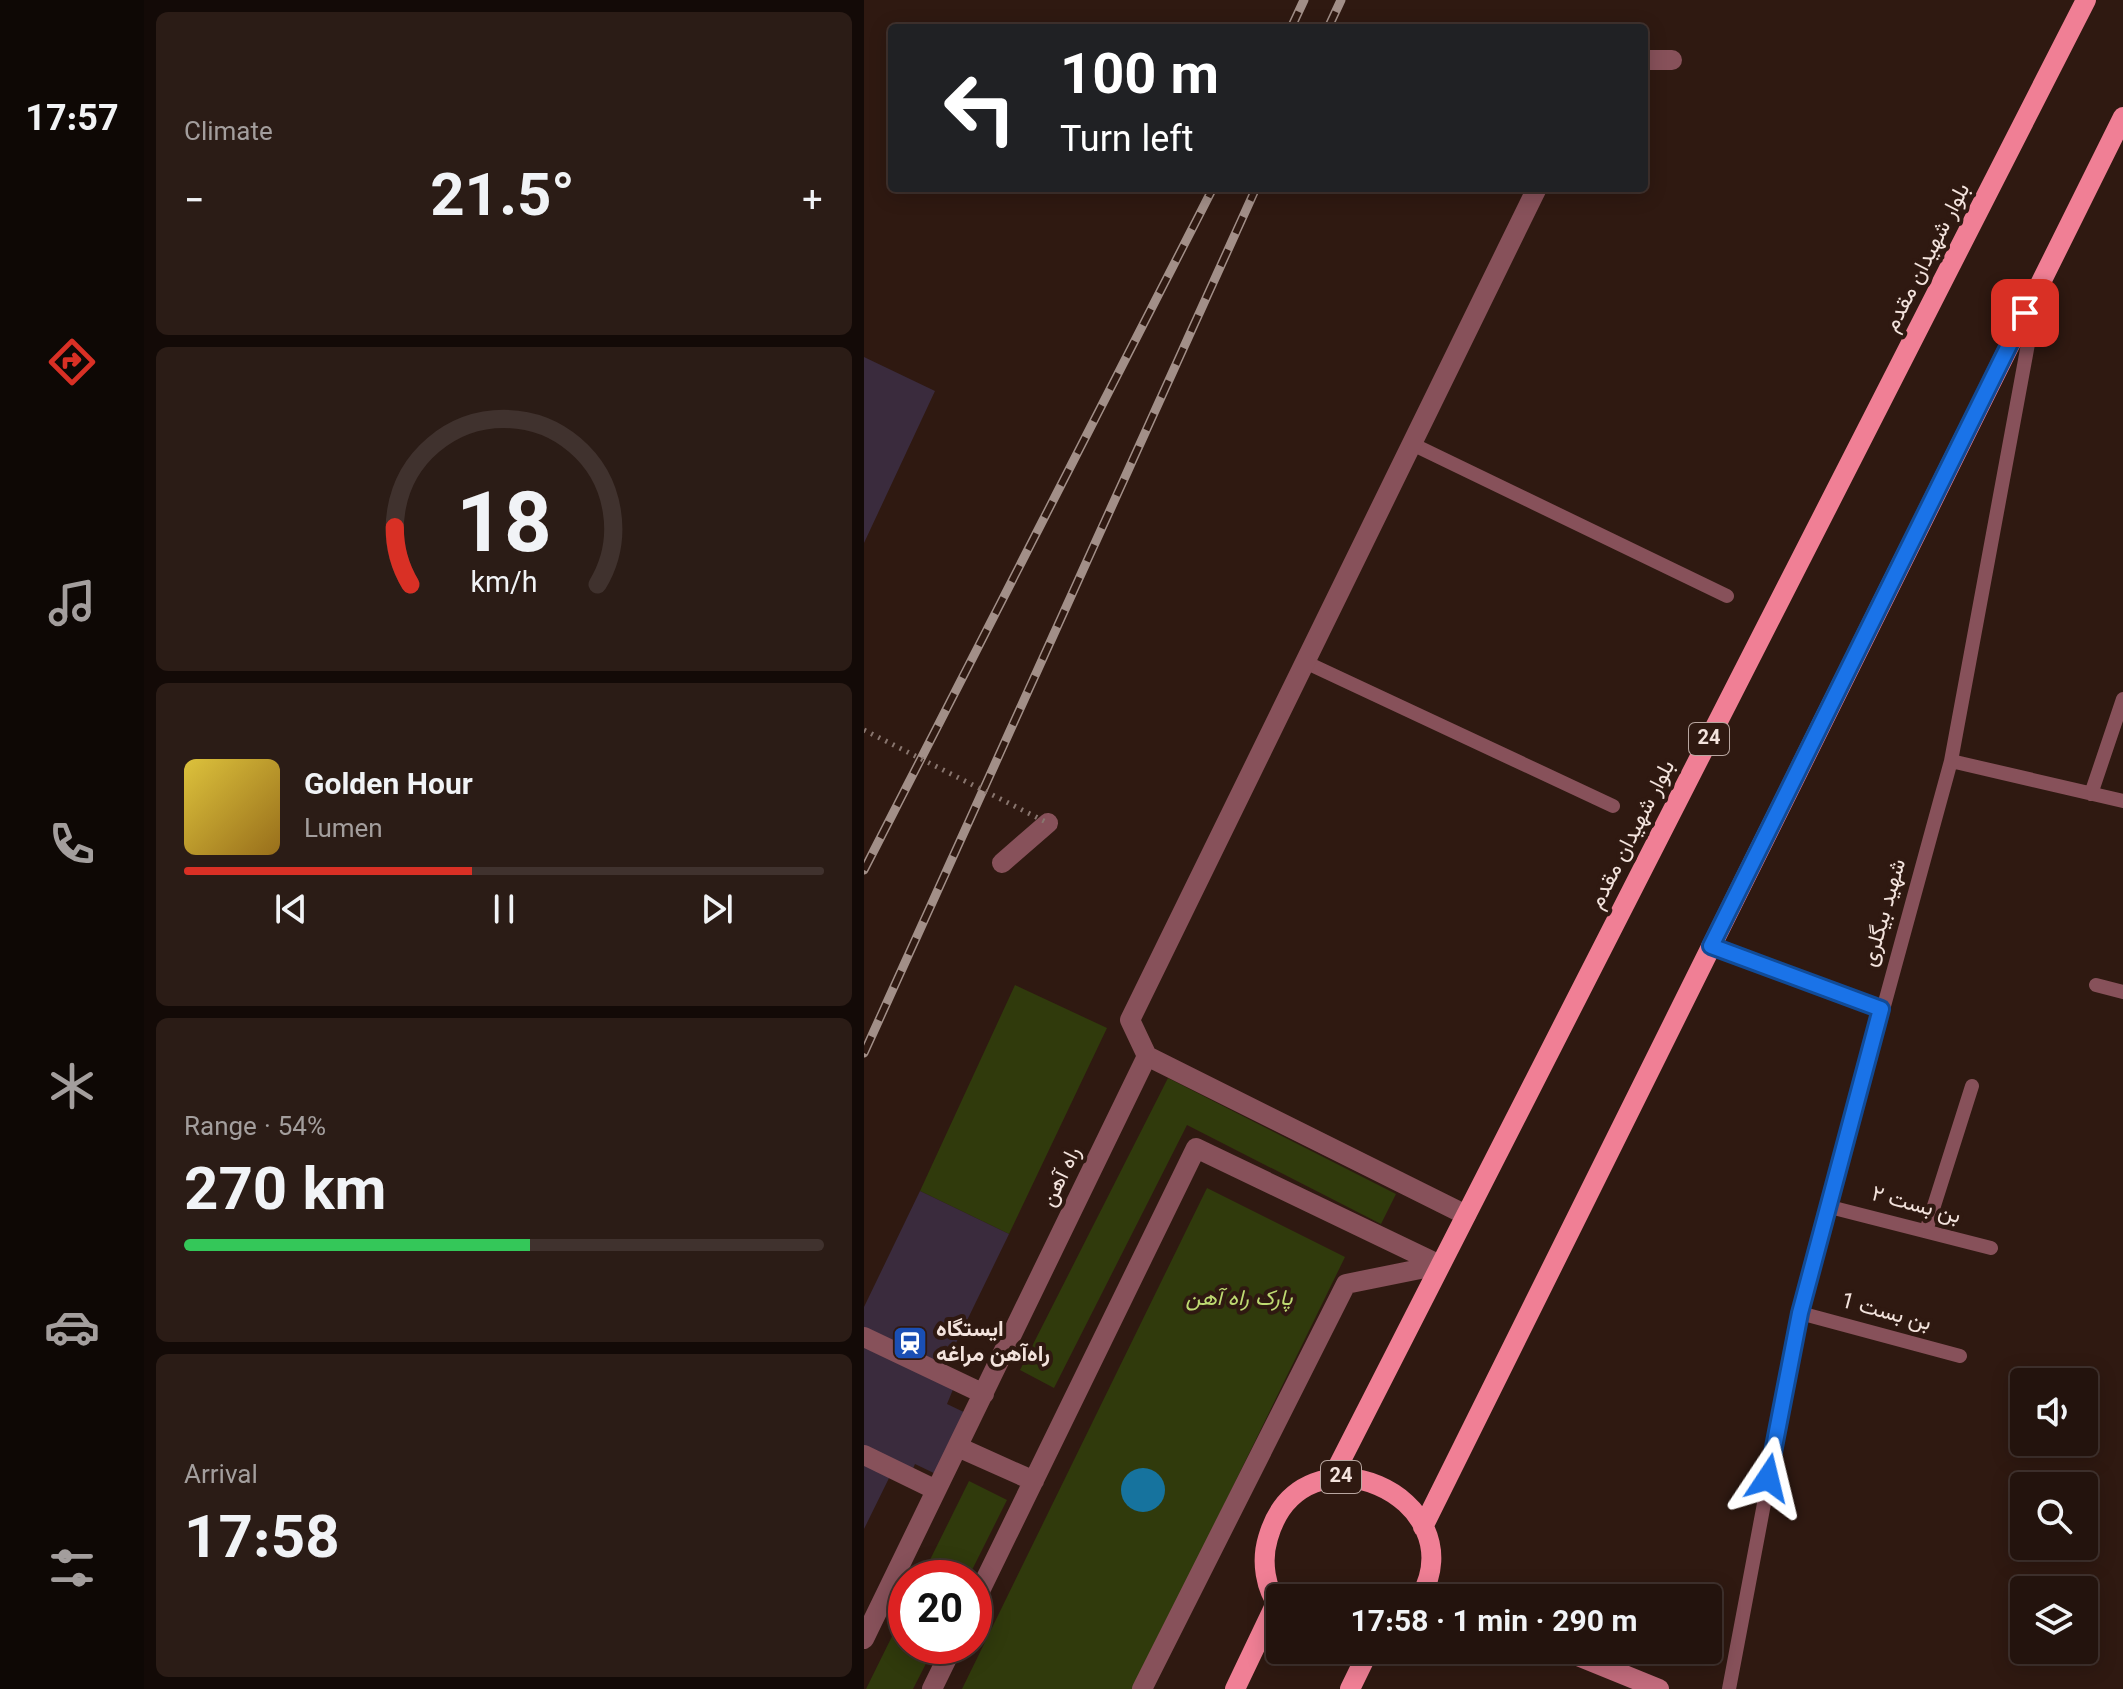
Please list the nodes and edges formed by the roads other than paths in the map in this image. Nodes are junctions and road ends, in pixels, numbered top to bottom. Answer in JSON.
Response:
{"nodes":[{"id":1,"x":2086,"y":0,"type":"edge"},
{"id":2,"x":1648,"y":60,"type":"edge"},
{"id":3,"x":1672,"y":60,"type":"dead end"},
{"id":4,"x":2123,"y":117,"type":"edge"},
{"id":5,"x":1535,"y":192,"type":"edge"},
{"id":6,"x":2039,"y":286,"type":"junction"},
{"id":7,"x":1412,"y":444,"type":"junction"},
{"id":8,"x":1727,"y":596,"type":"dead end"},
{"id":9,"x":1305,"y":662,"type":"junction"},
{"id":10,"x":2123,"y":699,"type":"edge"},
{"id":11,"x":1951,"y":761,"type":"junction"},
{"id":12,"x":2091,"y":794,"type":"junction"},
{"id":13,"x":2123,"y":801,"type":"edge"},
{"id":14,"x":1613,"y":806,"type":"dead end"},
{"id":15,"x":1048,"y":823,"type":"road end"},
{"id":16,"x":1002,"y":863,"type":"dead end"},
{"id":17,"x":1711,"y":946,"type":"junction"},
{"id":18,"x":2096,"y":985,"type":"dead end"},
{"id":19,"x":2123,"y":992,"type":"edge"},
{"id":20,"x":1881,"y":1009,"type":"junction"},
{"id":21,"x":1147,"y":1056,"type":"junction"},
{"id":22,"x":1972,"y":1086,"type":"dead end"},
{"id":23,"x":1830,"y":1207,"type":"junction"},
{"id":24,"x":1466,"y":1215,"type":"junction"},
{"id":25,"x":1926,"y":1231,"type":"junction"},
{"id":26,"x":1991,"y":1248,"type":"dead end"},
{"id":27,"x":1440,"y":1265,"type":"junction"},
{"id":28,"x":1800,"y":1313,"type":"junction"},
{"id":29,"x":864,"y":1337,"type":"edge"},
{"id":30,"x":1960,"y":1356,"type":"dead end"},
{"id":31,"x":984,"y":1394,"type":"junction"},
{"id":32,"x":958,"y":1447,"type":"junction"},
{"id":33,"x":864,"y":1455,"type":"edge"},
{"id":34,"x":1332,"y":1478,"type":"junction"},
{"id":35,"x":1034,"y":1481,"type":"junction"},
{"id":36,"x":936,"y":1490,"type":"junction"},
{"id":37,"x":1423,"y":1527,"type":"junction"},
{"id":38,"x":992,"y":1566,"type":"edge"},
{"id":39,"x":1269,"y":1584,"type":"edge"},
{"id":40,"x":1428,"y":1584,"type":"edge"},
{"id":41,"x":1266,"y":1629,"type":"edge"},
{"id":42,"x":864,"y":1639,"type":"edge"},
{"id":43,"x":944,"y":1664,"type":"edge"},
{"id":44,"x":1362,"y":1664,"type":"edge"},
{"id":45,"x":1597,"y":1664,"type":"edge"},
{"id":46,"x":932,"y":1689,"type":"edge"},
{"id":47,"x":1142,"y":1689,"type":"edge"},
{"id":48,"x":1235,"y":1689,"type":"edge"},
{"id":49,"x":1350,"y":1689,"type":"edge"},
{"id":50,"x":1659,"y":1689,"type":"edge"},
{"id":51,"x":1729,"y":1689,"type":"edge"}],
"edges":[{"from":1,"to":24,"type":"main road","name":"بلوار شهیدان مقدم","number":"24"},
{"from":2,"to":3,"type":"street"},
{"from":4,"to":6,"type":"main road"},
{"from":5,"to":7,"type":"street"},
{"from":6,"to":11,"type":"lane","name":"شهید بیگلری"},
{"from":6,"to":17,"type":"main road"},
{"from":7,"to":8,"type":"lane"},
{"from":7,"to":9,"type":"street"},
{"from":9,"to":14,"type":"lane"},
{"from":9,"to":21,"type":"street"},
{"from":10,"to":12,"type":"lane"},
{"from":11,"to":12,"type":"lane"},
{"from":11,"to":20,"type":"lane","name":"شهید بیگلری"},
{"from":12,"to":13,"type":"lane"},
{"from":15,"to":16,"type":"street"},
{"from":17,"to":20,"type":"lane"},
{"from":17,"to":37,"type":"main road"},
{"from":18,"to":19,"type":"lane"},
{"from":20,"to":23,"type":"lane","name":"شهید بیگلری"},
{"from":21,"to":24,"type":"street"},
{"from":21,"to":31,"type":"street","name":"راه آهن"},
{"from":22,"to":25,"type":"lane"},
{"from":23,"to":25,"type":"lane","name":"بن بست ۲"},
{"from":23,"to":28,"type":"lane","name":"شهید بیگلری"},
{"from":24,"to":27,"type":"main road","name":"بلوار شهیدان مقدم","number":"24"},
{"from":25,"to":26,"type":"lane","name":"بن بست ۲"},
{"from":27,"to":34,"type":"main road","name":"بلوار شهیدان مقدم","number":"24"},
{"from":27,"to":35,"type":"street"},
{"from":27,"to":47,"type":"street"},
{"from":28,"to":30,"type":"lane","name":"بن بست 1"},
{"from":28,"to":51,"type":"lane","name":"شهید بیگلری"},
{"from":29,"to":31,"type":"street"},
{"from":31,"to":32,"type":"street","name":"راه آهن"},
{"from":32,"to":35,"type":"street"},
{"from":32,"to":36,"type":"street","name":"راه آهن"},
{"from":33,"to":36,"type":"street"},
{"from":34,"to":37,"type":"main road","number":"24"},
{"from":34,"to":39,"type":"main road","number":"24"},
{"from":35,"to":38,"type":"street"},
{"from":36,"to":42,"type":"street","name":"راه آهن"},
{"from":37,"to":40,"type":"main road"},
{"from":41,"to":48,"type":"main road","number":"24"},
{"from":43,"to":46,"type":"street"},
{"from":44,"to":49,"type":"main road"},
{"from":45,"to":50,"type":"street"}]}
